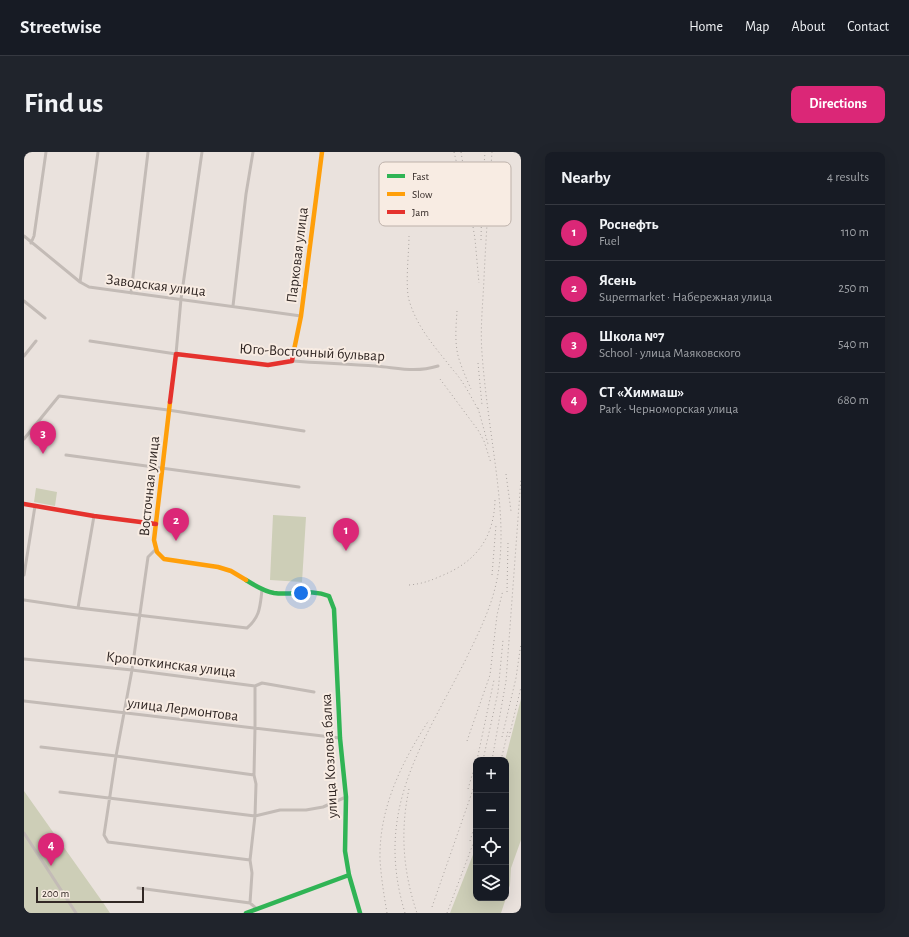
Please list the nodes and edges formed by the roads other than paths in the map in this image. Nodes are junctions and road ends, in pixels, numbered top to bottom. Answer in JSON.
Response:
{"nodes":[{"id":1,"x":46,"y":152,"type":"edge"},
{"id":2,"x":98,"y":152,"type":"edge"},
{"id":3,"x":148,"y":152,"type":"edge"},
{"id":4,"x":202,"y":152,"type":"edge"},
{"id":5,"x":253,"y":152,"type":"edge"},
{"id":6,"x":322,"y":152,"type":"edge"},
{"id":7,"x":24,"y":236,"type":"edge"},
{"id":8,"x":31,"y":243,"type":"junction"},
{"id":9,"x":80,"y":282,"type":"junction"},
{"id":10,"x":131,"y":294,"type":"junction"},
{"id":11,"x":181,"y":299,"type":"junction"},
{"id":12,"x":24,"y":300,"type":"edge"},
{"id":13,"x":233,"y":306,"type":"junction"},
{"id":14,"x":301,"y":316,"type":"junction"},
{"id":15,"x":45,"y":318,"type":"dead end"},
{"id":16,"x":36,"y":341,"type":"dead end"},
{"id":17,"x":90,"y":341,"type":"dead end"},
{"id":18,"x":176,"y":354,"type":"junction"},
{"id":19,"x":24,"y":356,"type":"edge"},
{"id":20,"x":292,"y":361,"type":"junction"},
{"id":21,"x":438,"y":366,"type":"dead end"},
{"id":22,"x":168,"y":410,"type":"junction"},
{"id":23,"x":304,"y":431,"type":"dead end"},
{"id":24,"x":24,"y":439,"type":"edge"},
{"id":25,"x":66,"y":455,"type":"dead end"},
{"id":26,"x":162,"y":467,"type":"junction"},
{"id":27,"x":299,"y":487,"type":"dead end"},
{"id":28,"x":24,"y":504,"type":"edge"},
{"id":29,"x":35,"y":506,"type":"junction"},
{"id":30,"x":94,"y":516,"type":"junction"},
{"id":31,"x":156,"y":524,"type":"junction"},
{"id":32,"x":26,"y":548,"type":"edge"},
{"id":33,"x":155,"y":550,"type":"junction"},
{"id":34,"x":24,"y":575,"type":"edge"},
{"id":35,"x":262,"y":590,"type":"junction"},
{"id":36,"x":24,"y":600,"type":"edge"},
{"id":37,"x":78,"y":608,"type":"junction"},
{"id":38,"x":140,"y":616,"type":"junction"},
{"id":39,"x":24,"y":659,"type":"edge"},
{"id":40,"x":132,"y":670,"type":"junction"},
{"id":41,"x":255,"y":686,"type":"junction"},
{"id":42,"x":314,"y":692,"type":"dead end"},
{"id":43,"x":24,"y":701,"type":"edge"},
{"id":44,"x":124,"y":713,"type":"junction"},
{"id":45,"x":256,"y":728,"type":"junction"},
{"id":46,"x":340,"y":738,"type":"junction"},
{"id":47,"x":41,"y":747,"type":"dead end"},
{"id":48,"x":116,"y":756,"type":"junction"},
{"id":49,"x":254,"y":775,"type":"junction"},
{"id":50,"x":60,"y":792,"type":"dead end"},
{"id":51,"x":346,"y":797,"type":"junction"},
{"id":52,"x":110,"y":798,"type":"junction"},
{"id":53,"x":256,"y":816,"type":"junction"},
{"id":54,"x":24,"y":833,"type":"edge"},
{"id":55,"x":250,"y":860,"type":"junction"},
{"id":56,"x":349,"y":875,"type":"junction"},
{"id":57,"x":138,"y":888,"type":"dead end"},
{"id":58,"x":250,"y":903,"type":"junction"},
{"id":59,"x":257,"y":909,"type":"junction"},
{"id":60,"x":76,"y":913,"type":"edge"},
{"id":61,"x":246,"y":913,"type":"edge"},
{"id":62,"x":360,"y":913,"type":"edge"}],
"edges":[{"from":1,"to":8,"type":"street"},
{"from":2,"to":9,"type":"street"},
{"from":3,"to":10,"type":"street"},
{"from":4,"to":11,"type":"street","name":"Восточная улица"},
{"from":5,"to":13,"type":"street"},
{"from":6,"to":14,"type":"main road","name":"Парковая улица"},
{"from":7,"to":8,"type":"street","name":"Заводская улица"},
{"from":8,"to":9,"type":"street","name":"Заводская улица"},
{"from":9,"to":10,"type":"street","name":"Заводская улица"},
{"from":10,"to":11,"type":"street","name":"Заводская улица"},
{"from":11,"to":13,"type":"street","name":"Заводская улица"},
{"from":11,"to":18,"type":"street","name":"Восточная улица"},
{"from":12,"to":15,"type":"street"},
{"from":13,"to":14,"type":"street","name":"Заводская улица"},
{"from":14,"to":20,"type":"main road","name":"Парковая улица"},
{"from":16,"to":19,"type":"street"},
{"from":17,"to":18,"type":"street","name":"Юго-Восточный бульвар"},
{"from":18,"to":20,"type":"main road","name":"Юго-Восточный бульвар"},
{"from":18,"to":22,"type":"main road","name":"Восточная улица"},
{"from":20,"to":21,"type":"street","name":"Юго-Восточный бульвар"},
{"from":22,"to":23,"type":"street"},
{"from":22,"to":24,"type":"street"},
{"from":22,"to":26,"type":"main road","name":"Восточная улица"},
{"from":25,"to":26,"type":"street"},
{"from":26,"to":27,"type":"street"},
{"from":26,"to":31,"type":"main road","name":"Восточная улица"},
{"from":28,"to":29,"type":"main road"},
{"from":29,"to":30,"type":"main road"},
{"from":29,"to":32,"type":"street"},
{"from":30,"to":31,"type":"main road"},
{"from":30,"to":37,"type":"street"},
{"from":31,"to":33,"type":"main road","name":"Восточная улица"},
{"from":32,"to":34,"type":"street"},
{"from":33,"to":35,"type":"main road"},
{"from":33,"to":38,"type":"street","name":"Восточная улица"},
{"from":35,"to":38,"type":"street"},
{"from":35,"to":46,"type":"main road","name":"улица Козлова балка"},
{"from":36,"to":37,"type":"street"},
{"from":37,"to":38,"type":"street"},
{"from":38,"to":40,"type":"street","name":"Восточная улица"},
{"from":39,"to":40,"type":"street","name":"Кропоткинская улица"},
{"from":40,"to":41,"type":"street","name":"Кропоткинская улица"},
{"from":40,"to":44,"type":"street","name":"Восточная улица"},
{"from":41,"to":42,"type":"street","name":"Кропоткинская улица"},
{"from":41,"to":45,"type":"street"},
{"from":43,"to":44,"type":"street","name":"улица Лермонтова"},
{"from":44,"to":45,"type":"street","name":"улица Лермонтова"},
{"from":44,"to":48,"type":"street","name":"Восточная улица"},
{"from":45,"to":46,"type":"street","name":"улица Лермонтова"},
{"from":45,"to":49,"type":"street"},
{"from":46,"to":51,"type":"main road","name":"улица Козлова балка"},
{"from":47,"to":48,"type":"street"},
{"from":48,"to":49,"type":"street"},
{"from":48,"to":52,"type":"street","name":"Восточная улица"},
{"from":49,"to":53,"type":"street"},
{"from":50,"to":52,"type":"street"},
{"from":51,"to":53,"type":"street"},
{"from":51,"to":56,"type":"main road","name":"улица Козлова балка"},
{"from":52,"to":53,"type":"street"},
{"from":52,"to":55,"type":"street","name":"Восточная улица"},
{"from":53,"to":55,"type":"street"},
{"from":54,"to":60,"type":"street"},
{"from":55,"to":58,"type":"street"},
{"from":56,"to":59,"type":"main road"},
{"from":56,"to":62,"type":"main road","name":"улица Козлова балка"},
{"from":57,"to":58,"type":"street"},
{"from":58,"to":59,"type":"street"},
{"from":59,"to":61,"type":"main road"}]}
